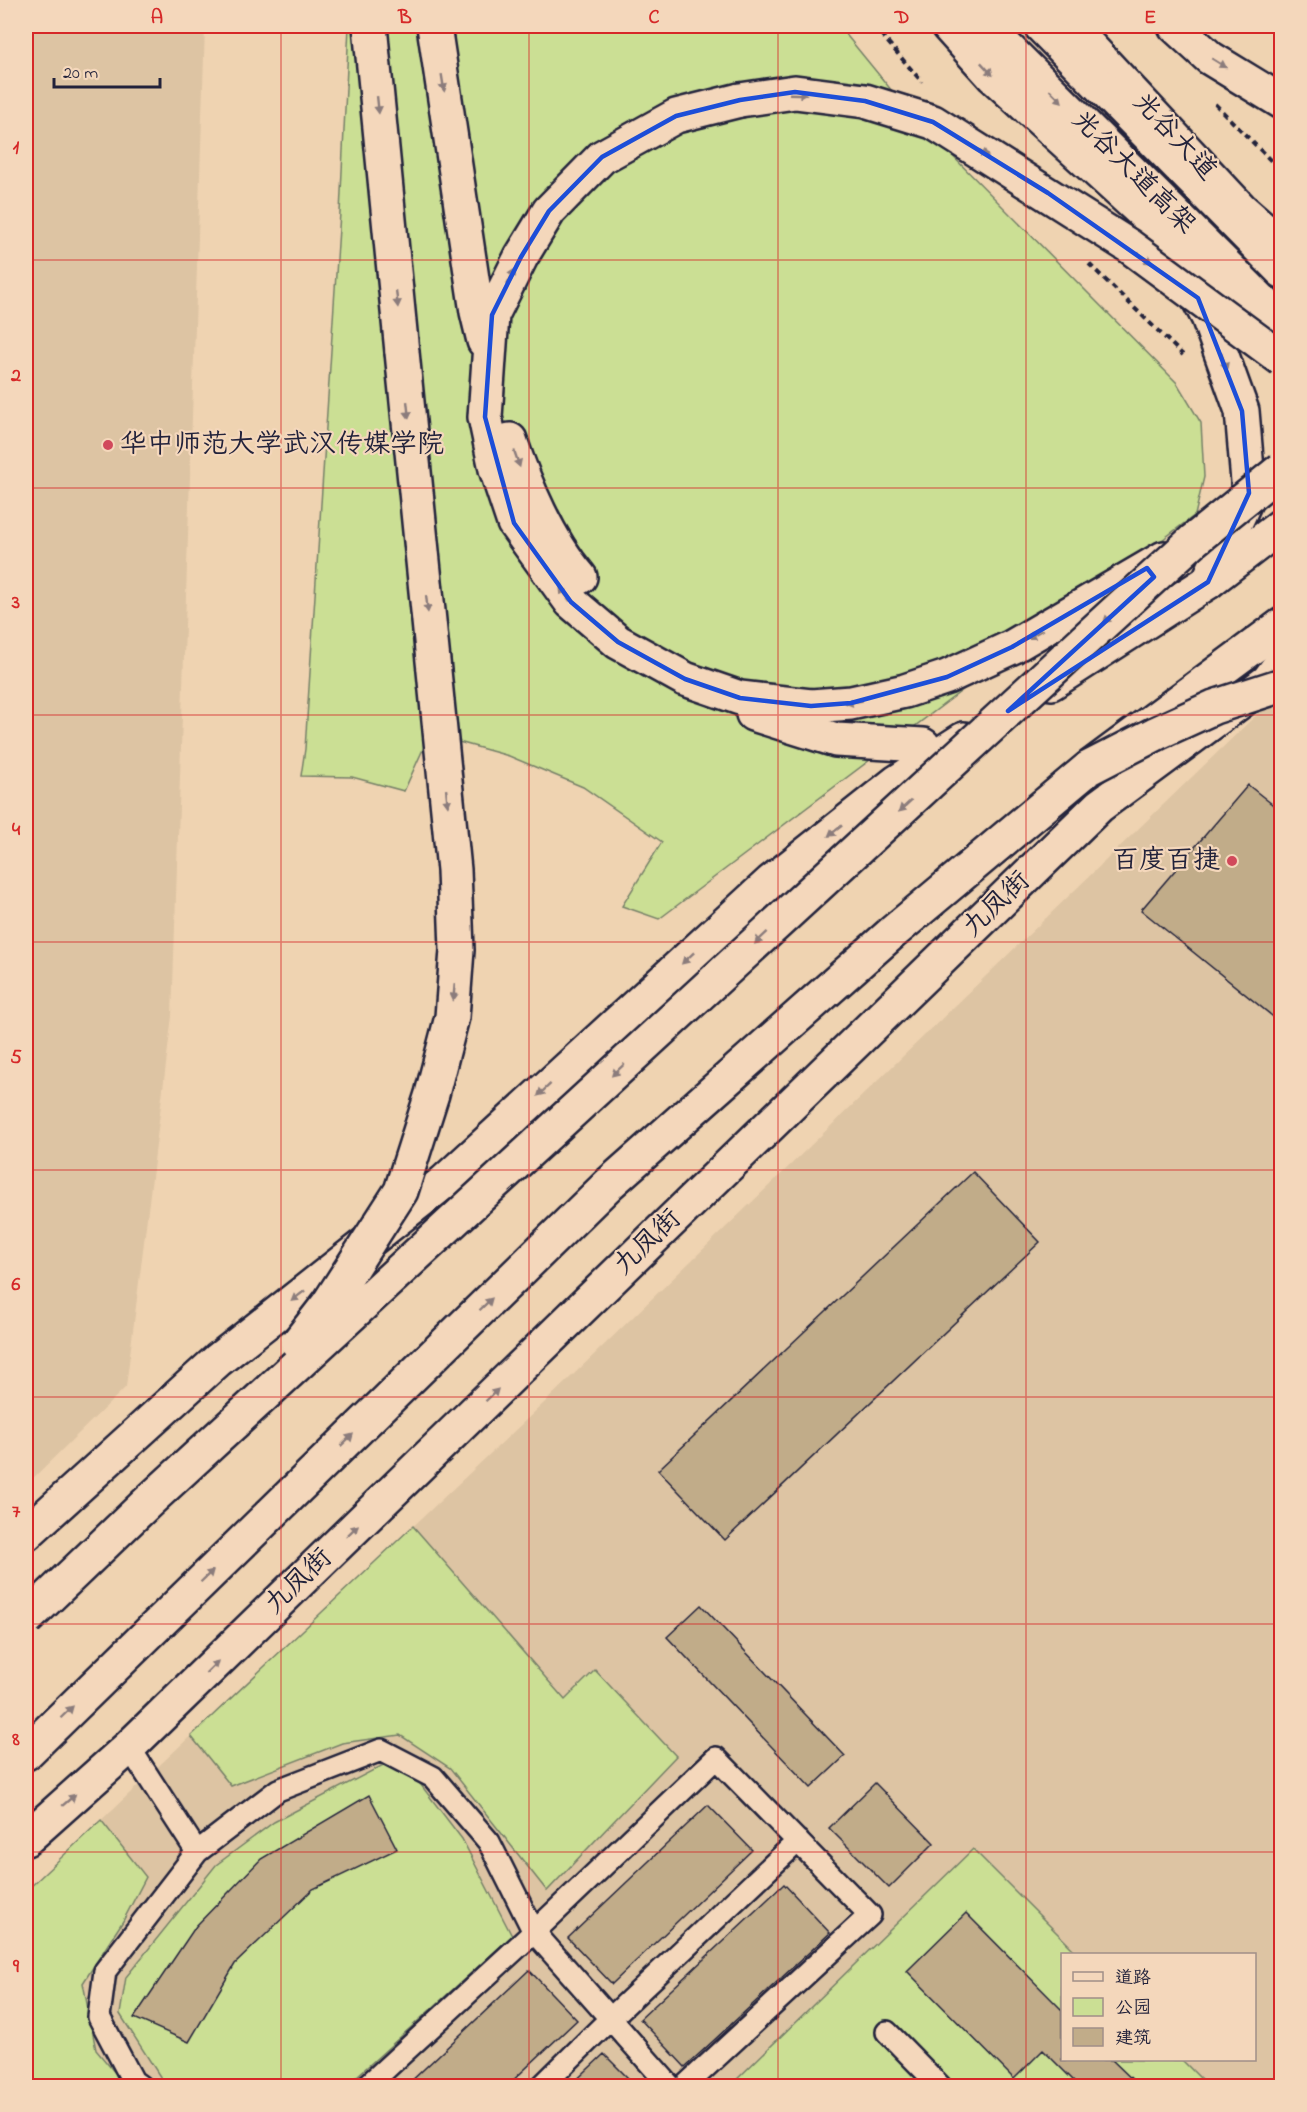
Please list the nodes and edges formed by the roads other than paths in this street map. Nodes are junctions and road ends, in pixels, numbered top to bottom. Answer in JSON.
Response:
{"nodes":[{"id":1,"x":370,"y":26,"type":"edge"},
{"id":2,"x":434,"y":26,"type":"edge"},
{"id":3,"x":948,"y":26,"type":"edge"},
{"id":4,"x":985,"y":26,"type":"edge"},
{"id":5,"x":1041,"y":26,"type":"edge"},
{"id":6,"x":1070,"y":26,"type":"edge"},
{"id":7,"x":1175,"y":26,"type":"edge"},
{"id":8,"x":1281,"y":102,"type":"edge"},
{"id":9,"x":1241,"y":209,"type":"junction"},
{"id":10,"x":1281,"y":222,"type":"edge"},
{"id":11,"x":1164,"y":232,"type":"junction"},
{"id":12,"x":1281,"y":245,"type":"edge"},
{"id":13,"x":1281,"y":271,"type":"edge"},
{"id":14,"x":1281,"y":321,"type":"edge"},
{"id":15,"x":1281,"y":348,"type":"edge"},
{"id":16,"x":1281,"y":359,"type":"edge"},
{"id":17,"x":1281,"y":469,"type":"edge"},
{"id":18,"x":1281,"y":525,"type":"edge"},
{"id":19,"x":1194,"y":540,"type":"junction"},
{"id":20,"x":1208,"y":582,"type":"junction"},
{"id":21,"x":1281,"y":625,"type":"edge"},
{"id":22,"x":1278,"y":676,"type":"edge"},
{"id":23,"x":685,"y":680,"type":"junction"},
{"id":24,"x":923,"y":745,"type":"dead end"},
{"id":25,"x":1089,"y":768,"type":"junction"},
{"id":26,"x":247,"y":1411,"type":"junction"},
{"id":27,"x":26,"y":1534,"type":"edge"},
{"id":28,"x":26,"y":1619,"type":"edge"},
{"id":29,"x":129,"y":1747,"type":"junction"},
{"id":30,"x":26,"y":1753,"type":"edge"},
{"id":31,"x":26,"y":1839,"type":"edge"},
{"id":32,"x":798,"y":1842,"type":"junction"},
{"id":33,"x":197,"y":1852,"type":"junction"},
{"id":34,"x":534,"y":1932,"type":"junction"},
{"id":35,"x":610,"y":2019,"type":"junction"},
{"id":36,"x":887,"y":2032,"type":"dead end"},
{"id":37,"x":140,"y":2086,"type":"edge"},
{"id":38,"x":367,"y":2086,"type":"edge"},
{"id":39,"x":542,"y":2086,"type":"edge"},
{"id":40,"x":670,"y":2086,"type":"edge"},
{"id":41,"x":685,"y":2086,"type":"edge"},
{"id":42,"x":940,"y":2086,"type":"edge"}],
"edges":[{"from":1,"to":26,"type":"main road","one_way":true,"bridge":true},
{"from":2,"to":23,"type":"main road","one_way":true},
{"from":3,"to":11,"type":"main road","one_way":true},
{"from":4,"to":14,"type":"main road","name":"光谷大道高架","one_way":true},
{"from":5,"to":13,"type":"main road","name":"光谷大道高架"},
{"from":6,"to":9,"type":"main road","name":"光谷大道"},
{"from":7,"to":8,"type":"main road","one_way":true},
{"from":9,"to":10,"type":"main road"},
{"from":9,"to":12,"type":"main road","name":"光谷大道"},
{"from":11,"to":15,"type":"main road"},
{"from":11,"to":20,"type":"main road","one_way":true},
{"from":23,"to":16,"type":"main road","one_way":true,"bridge":true},
{"from":17,"to":19,"type":"main road","bridge":true},
{"from":18,"to":20,"type":"main road"},
{"from":19,"to":23,"type":"main road","one_way":true,"bridge":true},
{"from":19,"to":26,"type":"main road","one_way":true,"bridge":true},
{"from":20,"to":27,"type":"main road","one_way":true},
{"from":21,"to":25,"type":"main road","bridge":true},
{"from":22,"to":25,"type":"main road","bridge":true},
{"from":29,"to":22,"type":"main road","name":"九凤街","one_way":true},
{"from":23,"to":24,"type":"main road"},
{"from":30,"to":25,"type":"main road","one_way":true},
{"from":26,"to":28,"type":"main road","bridge":true},
{"from":31,"to":29,"type":"main road","name":"九凤街","one_way":true},
{"from":29,"to":33,"type":"lane"},
{"from":32,"to":34,"type":"lane"},
{"from":32,"to":35,"type":"lane"},
{"from":32,"to":41,"type":"lane"},
{"from":33,"to":34,"type":"lane"},
{"from":33,"to":37,"type":"lane"},
{"from":34,"to":35,"type":"lane"},
{"from":34,"to":38,"type":"lane"},
{"from":35,"to":39,"type":"lane"},
{"from":35,"to":40,"type":"lane"},
{"from":36,"to":42,"type":"lane"}]}
